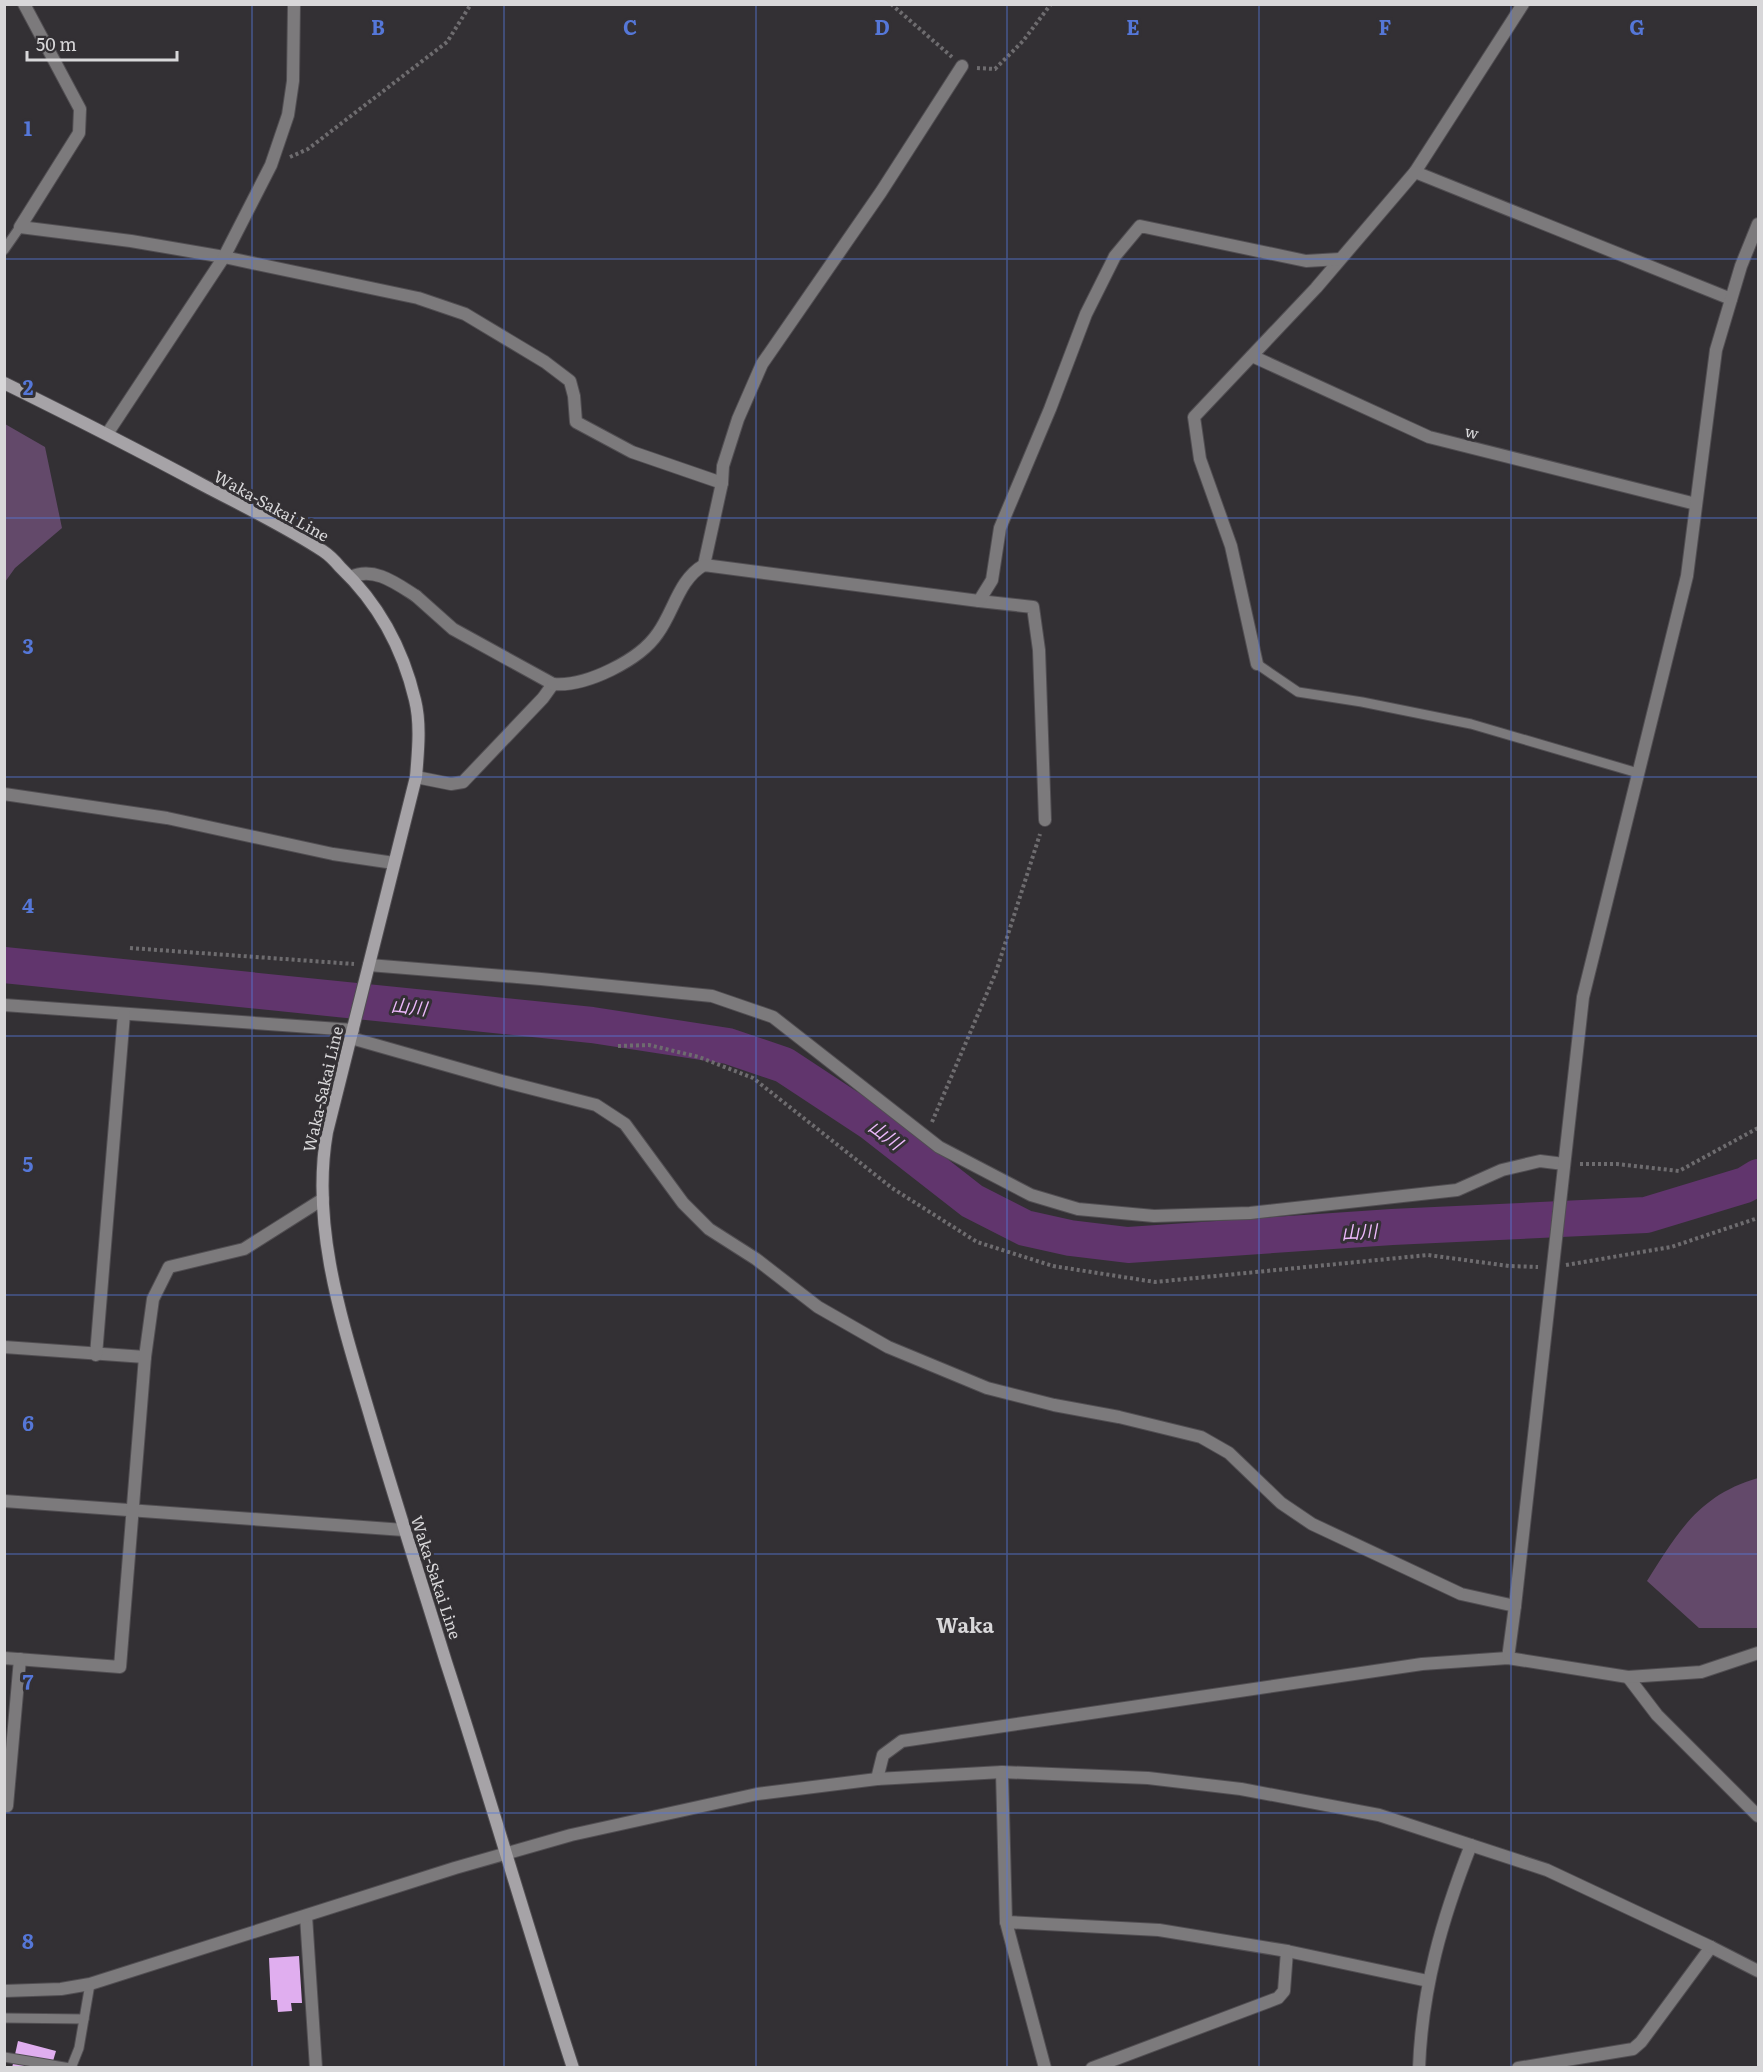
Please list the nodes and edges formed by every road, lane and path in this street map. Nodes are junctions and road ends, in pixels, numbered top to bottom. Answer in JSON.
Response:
{"nodes":[{"id":1,"x":24,"y":4,"type":"edge"},
{"id":2,"x":294,"y":4,"type":"edge"},
{"id":3,"x":471,"y":4,"type":"edge"},
{"id":4,"x":891,"y":4,"type":"edge"},
{"id":5,"x":1051,"y":4,"type":"edge"},
{"id":6,"x":1523,"y":4,"type":"edge"},
{"id":7,"x":962,"y":66,"type":"junction"},
{"id":8,"x":271,"y":165,"type":"junction"},
{"id":9,"x":1415,"y":172,"type":"junction"},
{"id":10,"x":1758,"y":224,"type":"edge"},
{"id":11,"x":20,"y":227,"type":"junction"},
{"id":12,"x":4,"y":250,"type":"edge"},
{"id":13,"x":224,"y":257,"type":"junction"},
{"id":14,"x":1340,"y":259,"type":"junction"},
{"id":15,"x":1731,"y":299,"type":"junction"},
{"id":16,"x":1252,"y":356,"type":"junction"},
{"id":17,"x":4,"y":383,"type":"edge"},
{"id":18,"x":107,"y":434,"type":"junction"},
{"id":19,"x":722,"y":483,"type":"junction"},
{"id":20,"x":1696,"y":504,"type":"junction"},
{"id":21,"x":704,"y":565,"type":"junction"},
{"id":22,"x":351,"y":577,"type":"junction"},
{"id":23,"x":979,"y":601,"type":"junction"},
{"id":24,"x":1257,"y":664,"type":"joint"},
{"id":25,"x":554,"y":684,"type":"junction"},
{"id":26,"x":1638,"y":773,"type":"junction"},
{"id":27,"x":416,"y":777,"type":"junction"},
{"id":28,"x":4,"y":794,"type":"edge"},
{"id":29,"x":1045,"y":820,"type":"joint"},
{"id":30,"x":394,"y":863,"type":"junction"},
{"id":31,"x":130,"y":948,"type":"dead end"},
{"id":32,"x":369,"y":965,"type":"junction"},
{"id":33,"x":4,"y":1005,"type":"edge"},
{"id":34,"x":124,"y":1014,"type":"junction"},
{"id":35,"x":352,"y":1034,"type":"junction"},
{"id":36,"x":1758,"y":1128,"type":"edge"},
{"id":37,"x":925,"y":1136,"type":"junction"},
{"id":38,"x":1564,"y":1164,"type":"junction"},
{"id":39,"x":323,"y":1199,"type":"junction"},
{"id":40,"x":1758,"y":1218,"type":"edge"},
{"id":41,"x":1553,"y":1267,"type":"junction"},
{"id":42,"x":4,"y":1347,"type":"edge"},
{"id":43,"x":96,"y":1355,"type":"junction"},
{"id":44,"x":145,"y":1357,"type":"junction"},
{"id":45,"x":4,"y":1501,"type":"edge"},
{"id":46,"x":133,"y":1510,"type":"junction"},
{"id":47,"x":404,"y":1530,"type":"junction"},
{"id":48,"x":1515,"y":1606,"type":"junction"},
{"id":49,"x":1758,"y":1653,"type":"edge"},
{"id":50,"x":4,"y":1658,"type":"edge"},
{"id":51,"x":1508,"y":1658,"type":"junction"},
{"id":52,"x":20,"y":1659,"type":"junction"},
{"id":53,"x":1628,"y":1677,"type":"junction"},
{"id":54,"x":1002,"y":1772,"type":"junction"},
{"id":55,"x":877,"y":1779,"type":"junction"},
{"id":56,"x":4,"y":1806,"type":"edge"},
{"id":57,"x":1758,"y":1816,"type":"edge"},
{"id":58,"x":1471,"y":1845,"type":"junction"},
{"id":59,"x":507,"y":1852,"type":"junction"},
{"id":60,"x":306,"y":1916,"type":"junction"},
{"id":61,"x":1006,"y":1922,"type":"junction"},
{"id":62,"x":1711,"y":1947,"type":"junction"},
{"id":63,"x":1287,"y":1951,"type":"junction"},
{"id":64,"x":1758,"y":1971,"type":"edge"},
{"id":65,"x":1428,"y":1981,"type":"junction"},
{"id":66,"x":90,"y":1984,"type":"junction"},
{"id":67,"x":4,"y":1991,"type":"edge"},
{"id":68,"x":4,"y":2018,"type":"edge"},
{"id":69,"x":84,"y":2019,"type":"junction"},
{"id":70,"x":4,"y":2057,"type":"edge"},
{"id":71,"x":70,"y":2067,"type":"edge"},
{"id":72,"x":316,"y":2067,"type":"edge"},
{"id":73,"x":573,"y":2067,"type":"edge"},
{"id":74,"x":1045,"y":2067,"type":"edge"},
{"id":75,"x":1092,"y":2067,"type":"edge"},
{"id":76,"x":1419,"y":2067,"type":"edge"},
{"id":77,"x":1518,"y":2067,"type":"edge"}],
"edges":[{"from":1,"to":11,"type":"street"},
{"from":2,"to":8,"type":"street"},
{"from":3,"to":8,"type":"path"},
{"from":4,"to":7,"type":"path"},
{"from":5,"to":7,"type":"path"},
{"from":6,"to":9,"type":"street"},
{"from":7,"to":19,"type":"street"},
{"from":8,"to":13,"type":"street"},
{"from":9,"to":14,"type":"street"},
{"from":9,"to":15,"type":"street"},
{"from":10,"to":15,"type":"street"},
{"from":11,"to":12,"type":"lane"},
{"from":11,"to":13,"type":"street"},
{"from":13,"to":18,"type":"street"},
{"from":13,"to":19,"type":"street"},
{"from":14,"to":16,"type":"street"},
{"from":14,"to":23,"type":"street"},
{"from":15,"to":20,"type":"street"},
{"from":16,"to":20,"type":"street","name":"w"},
{"from":16,"to":24,"type":"street"},
{"from":17,"to":18,"type":"main road","name":"Waka-Sakai Line"},
{"from":18,"to":22,"type":"main road","name":"Waka-Sakai Line"},
{"from":19,"to":21,"type":"street"},
{"from":20,"to":26,"type":"street"},
{"from":21,"to":23,"type":"street"},
{"from":21,"to":25,"type":"street"},
{"from":22,"to":25,"type":"street"},
{"from":22,"to":27,"type":"main road","name":"Waka-Sakai Line"},
{"from":23,"to":29,"type":"street"},
{"from":24,"to":26,"type":"lane"},
{"from":25,"to":27,"type":"street"},
{"from":26,"to":38,"type":"street"},
{"from":27,"to":30,"type":"main road","name":"Waka-Sakai Line"},
{"from":28,"to":30,"type":"street"},
{"from":29,"to":37,"type":"path"},
{"from":30,"to":32,"type":"main road","name":"Waka-Sakai Line"},
{"from":31,"to":32,"type":"path"},
{"from":32,"to":35,"type":"main road","name":"Waka-Sakai Line"},
{"from":32,"to":37,"type":"street"},
{"from":33,"to":34,"type":"street"},
{"from":34,"to":35,"type":"street"},
{"from":34,"to":43,"type":"street"},
{"from":35,"to":39,"type":"main road","name":"Waka-Sakai Line"},
{"from":35,"to":48,"type":"street"},
{"from":36,"to":38,"type":"path"},
{"from":37,"to":38,"type":"street"},
{"from":38,"to":41,"type":"street"},
{"from":39,"to":44,"type":"street"},
{"from":39,"to":47,"type":"main road","name":"Waka-Sakai Line"},
{"from":40,"to":41,"type":"path"},
{"from":41,"to":48,"type":"street"},
{"from":42,"to":43,"type":"street"},
{"from":43,"to":44,"type":"street"},
{"from":44,"to":46,"type":"street"},
{"from":45,"to":46,"type":"street"},
{"from":46,"to":47,"type":"street"},
{"from":46,"to":52,"type":"street"},
{"from":47,"to":59,"type":"main road","name":"Waka-Sakai Line"},
{"from":48,"to":51,"type":"street"},
{"from":49,"to":53,"type":"street"},
{"from":50,"to":52,"type":"street"},
{"from":51,"to":53,"type":"street"},
{"from":51,"to":55,"type":"street"},
{"from":52,"to":56,"type":"street"},
{"from":53,"to":57,"type":"street"},
{"from":54,"to":55,"type":"street"},
{"from":54,"to":58,"type":"street"},
{"from":54,"to":61,"type":"street"},
{"from":55,"to":59,"type":"street"},
{"from":58,"to":62,"type":"street"},
{"from":58,"to":65,"type":"street"},
{"from":59,"to":60,"type":"street"},
{"from":59,"to":73,"type":"main road","name":"Waka-Sakai Line"},
{"from":60,"to":66,"type":"street"},
{"from":60,"to":72,"type":"street"},
{"from":61,"to":63,"type":"street"},
{"from":61,"to":74,"type":"street"},
{"from":62,"to":64,"type":"street"},
{"from":62,"to":77,"type":"street"},
{"from":63,"to":65,"type":"street"},
{"from":63,"to":75,"type":"street"},
{"from":65,"to":76,"type":"street"},
{"from":66,"to":67,"type":"street"},
{"from":66,"to":69,"type":"lane"},
{"from":68,"to":69,"type":"lane"},
{"from":69,"to":71,"type":"lane"},
{"from":70,"to":71,"type":"lane"}]}
